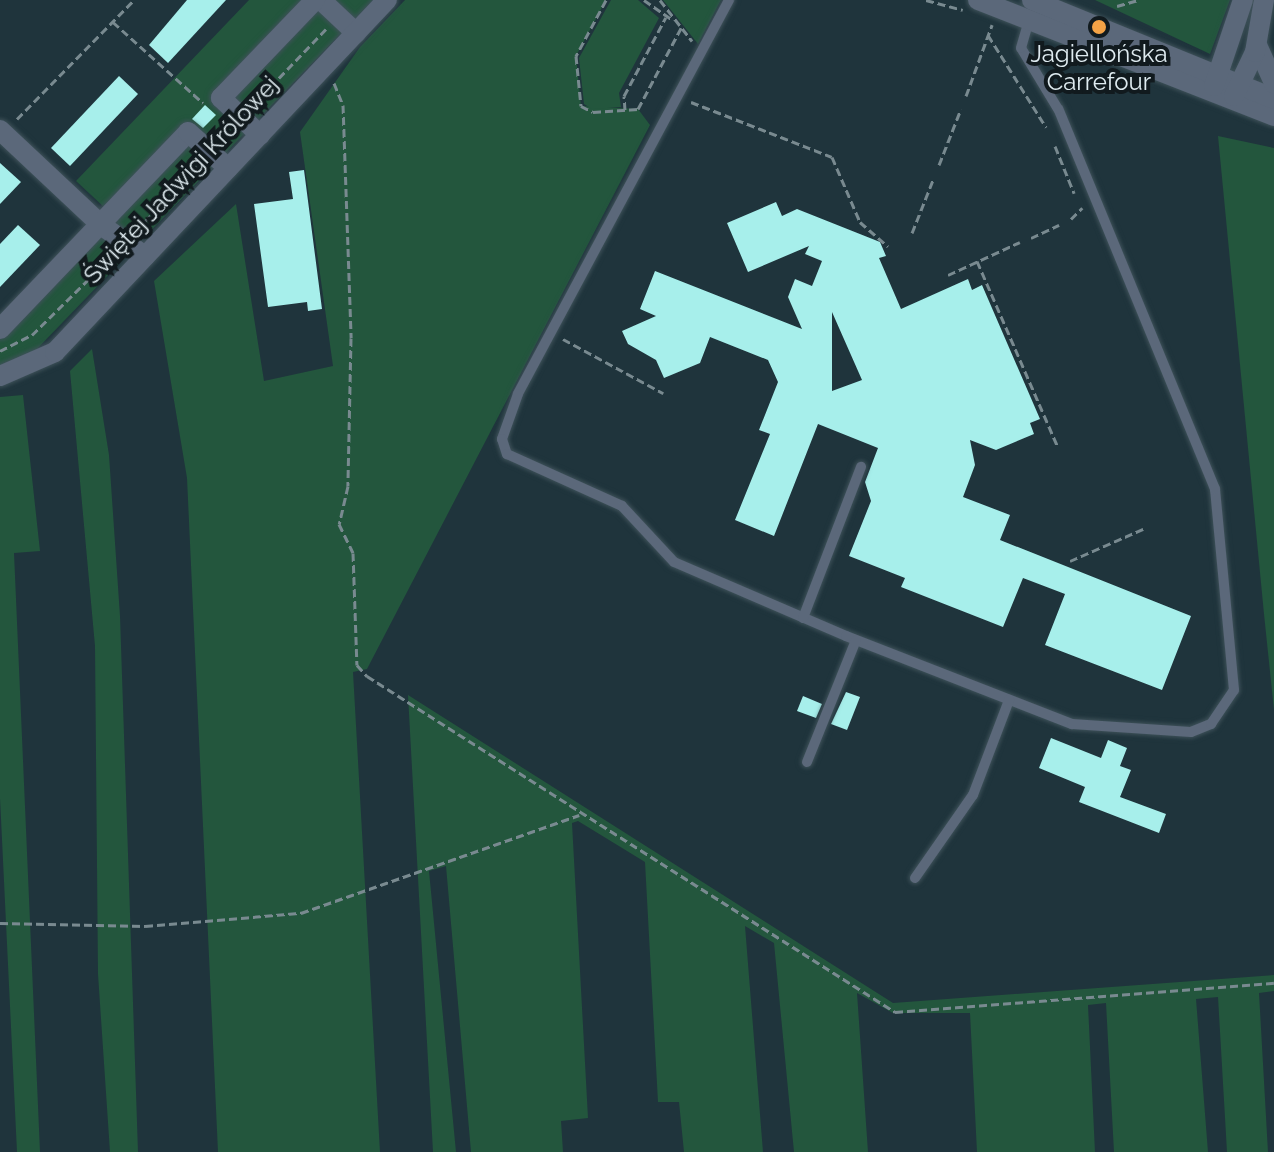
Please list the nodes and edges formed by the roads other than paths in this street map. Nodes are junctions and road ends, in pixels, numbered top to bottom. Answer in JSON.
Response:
{"nodes":[{"id":1,"x":315,"y":0,"type":"edge"},
{"id":2,"x":321,"y":0,"type":"edge"},
{"id":3,"x":387,"y":0,"type":"edge"},
{"id":4,"x":978,"y":0,"type":"edge"},
{"id":5,"x":1243,"y":0,"type":"edge"},
{"id":6,"x":1264,"y":0,"type":"edge"},
{"id":7,"x":727,"y":4,"type":"edge"},
{"id":8,"x":1032,"y":7,"type":"edge"},
{"id":9,"x":356,"y":33,"type":"junction"},
{"id":10,"x":1257,"y":45,"type":"junction"},
{"id":11,"x":1274,"y":83,"type":"edge"},
{"id":12,"x":1215,"y":84,"type":"junction"},
{"id":13,"x":1236,"y":92,"type":"junction"},
{"id":14,"x":1274,"y":99,"type":"edge"},
{"id":15,"x":1274,"y":116,"type":"edge"},
{"id":16,"x":2,"y":132,"type":"edge"},
{"id":17,"x":260,"y":135,"type":"junction"},
{"id":18,"x":228,"y":168,"type":"junction"},
{"id":19,"x":101,"y":225,"type":"junction"},
{"id":20,"x":145,"y":256,"type":"junction"},
{"id":21,"x":0,"y":329,"type":"edge"},
{"id":22,"x":0,"y":376,"type":"edge"},
{"id":23,"x":861,"y":467,"type":"dead end"},
{"id":24,"x":803,"y":618,"type":"junction"},
{"id":25,"x":856,"y":640,"type":"junction"},
{"id":26,"x":1009,"y":700,"type":"junction"},
{"id":27,"x":807,"y":762,"type":"dead end"},
{"id":28,"x":915,"y":878,"type":"dead end"}],
"edges":[{"from":1,"to":17,"type":"street"},
{"from":2,"to":9,"type":"street"},
{"from":3,"to":9,"type":"street","name":"Świętej Jadwigi Królowej"},
{"from":4,"to":8,"type":"street"},
{"from":5,"to":12,"type":"street"},
{"from":6,"to":10,"type":"street"},
{"from":7,"to":24,"type":"lane"},
{"from":8,"to":12,"type":"street"},
{"from":8,"to":26,"type":"lane"},
{"from":9,"to":17,"type":"street","name":"Świętej Jadwigi Królowej"},
{"from":10,"to":11,"type":"street"},
{"from":10,"to":13,"type":"street"},
{"from":12,"to":13,"type":"street"},
{"from":13,"to":14,"type":"street"},
{"from":13,"to":15,"type":"street"},
{"from":16,"to":19,"type":"street"},
{"from":17,"to":18,"type":"street","name":"Świętej Jadwigi Królowej"},
{"from":18,"to":19,"type":"street"},
{"from":18,"to":20,"type":"street","name":"Świętej Jadwigi Królowej"},
{"from":19,"to":20,"type":"street"},
{"from":19,"to":21,"type":"street"},
{"from":20,"to":22,"type":"street","name":"Świętej Jadwigi Królowej"},
{"from":23,"to":24,"type":"lane"},
{"from":24,"to":25,"type":"lane"},
{"from":25,"to":26,"type":"lane"},
{"from":25,"to":27,"type":"lane"},
{"from":26,"to":28,"type":"lane"}]}
